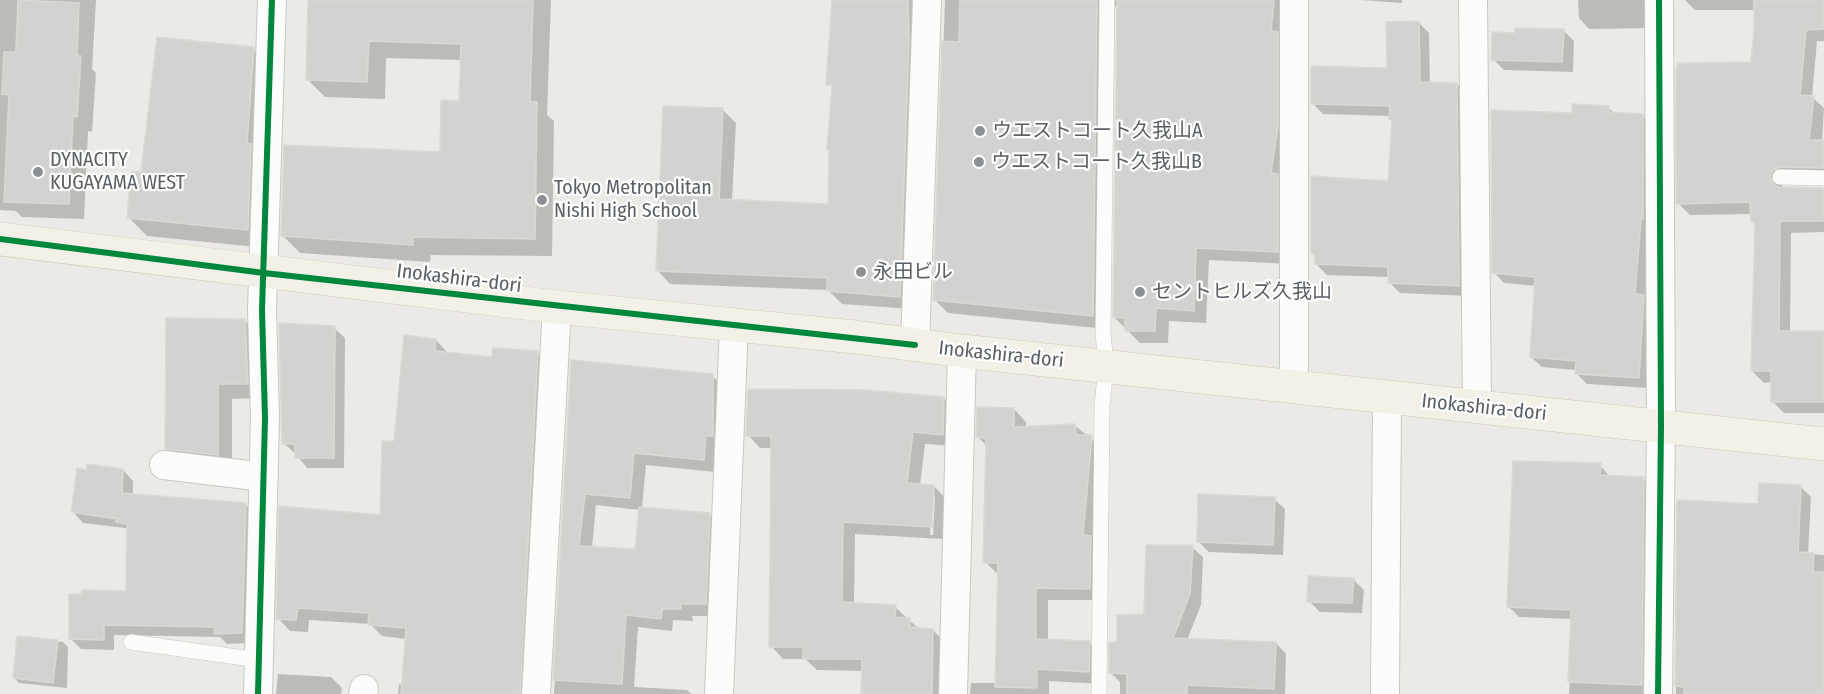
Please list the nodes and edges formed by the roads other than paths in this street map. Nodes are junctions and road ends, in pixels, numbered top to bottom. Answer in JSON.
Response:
{"nodes":[{"id":1,"x":272,"y":0,"type":"edge"},
{"id":2,"x":927,"y":0,"type":"edge"},
{"id":3,"x":1107,"y":0,"type":"edge"},
{"id":4,"x":1294,"y":0,"type":"edge"},
{"id":5,"x":1473,"y":0,"type":"edge"},
{"id":6,"x":1659,"y":0,"type":"edge"},
{"id":7,"x":1780,"y":177,"type":"dead end"},
{"id":8,"x":1824,"y":178,"type":"edge"},
{"id":9,"x":0,"y":239,"type":"edge"},
{"id":10,"x":264,"y":273,"type":"junction"},
{"id":11,"x":557,"y":307,"type":"junction"},
{"id":12,"x":734,"y":325,"type":"junction"},
{"id":13,"x":915,"y":345,"type":"junction"},
{"id":14,"x":962,"y":351,"type":"junction"},
{"id":15,"x":1106,"y":366,"type":"junction"},
{"id":16,"x":1294,"y":387,"type":"junction"},
{"id":17,"x":1387,"y":398,"type":"junction"},
{"id":18,"x":1477,"y":408,"type":"junction"},
{"id":19,"x":1661,"y":426,"type":"junction"},
{"id":20,"x":1824,"y":444,"type":"edge"},
{"id":21,"x":164,"y":465,"type":"dead end"},
{"id":22,"x":264,"y":477,"type":"junction"},
{"id":23,"x":131,"y":642,"type":"dead end"},
{"id":24,"x":259,"y":660,"type":"junction"},
{"id":25,"x":258,"y":694,"type":"edge"},
{"id":26,"x":536,"y":694,"type":"edge"},
{"id":27,"x":719,"y":694,"type":"edge"},
{"id":28,"x":953,"y":694,"type":"edge"},
{"id":29,"x":1099,"y":694,"type":"edge"},
{"id":30,"x":1385,"y":694,"type":"edge"},
{"id":31,"x":1658,"y":694,"type":"edge"}],
"edges":[{"from":1,"to":10,"type":"street"},
{"from":2,"to":13,"type":"street"},
{"from":3,"to":15,"type":"lane"},
{"from":4,"to":16,"type":"street"},
{"from":5,"to":18,"type":"street"},
{"from":6,"to":19,"type":"street"},
{"from":7,"to":8,"type":"lane"},
{"from":9,"to":10,"type":"main road","name":"Inokashira-dori"},
{"from":10,"to":11,"type":"main road","name":"Inokashira-dori"},
{"from":10,"to":22,"type":"street"},
{"from":11,"to":12,"type":"main road","name":"Inokashira-dori"},
{"from":11,"to":26,"type":"street"},
{"from":12,"to":13,"type":"main road","name":"Inokashira-dori"},
{"from":12,"to":27,"type":"street"},
{"from":13,"to":14,"type":"main road","name":"Inokashira-dori"},
{"from":14,"to":15,"type":"main road","name":"Inokashira-dori"},
{"from":14,"to":28,"type":"street"},
{"from":15,"to":16,"type":"main road","name":"Inokashira-dori"},
{"from":15,"to":29,"type":"lane"},
{"from":16,"to":17,"type":"main road","name":"Inokashira-dori"},
{"from":17,"to":18,"type":"main road","name":"Inokashira-dori"},
{"from":17,"to":30,"type":"street"},
{"from":18,"to":19,"type":"main road","name":"Inokashira-dori"},
{"from":19,"to":20,"type":"main road","name":"Inokashira-dori"},
{"from":19,"to":31,"type":"street"},
{"from":21,"to":22,"type":"street"},
{"from":22,"to":24,"type":"street"},
{"from":23,"to":24,"type":"lane"},
{"from":24,"to":25,"type":"street"}]}
